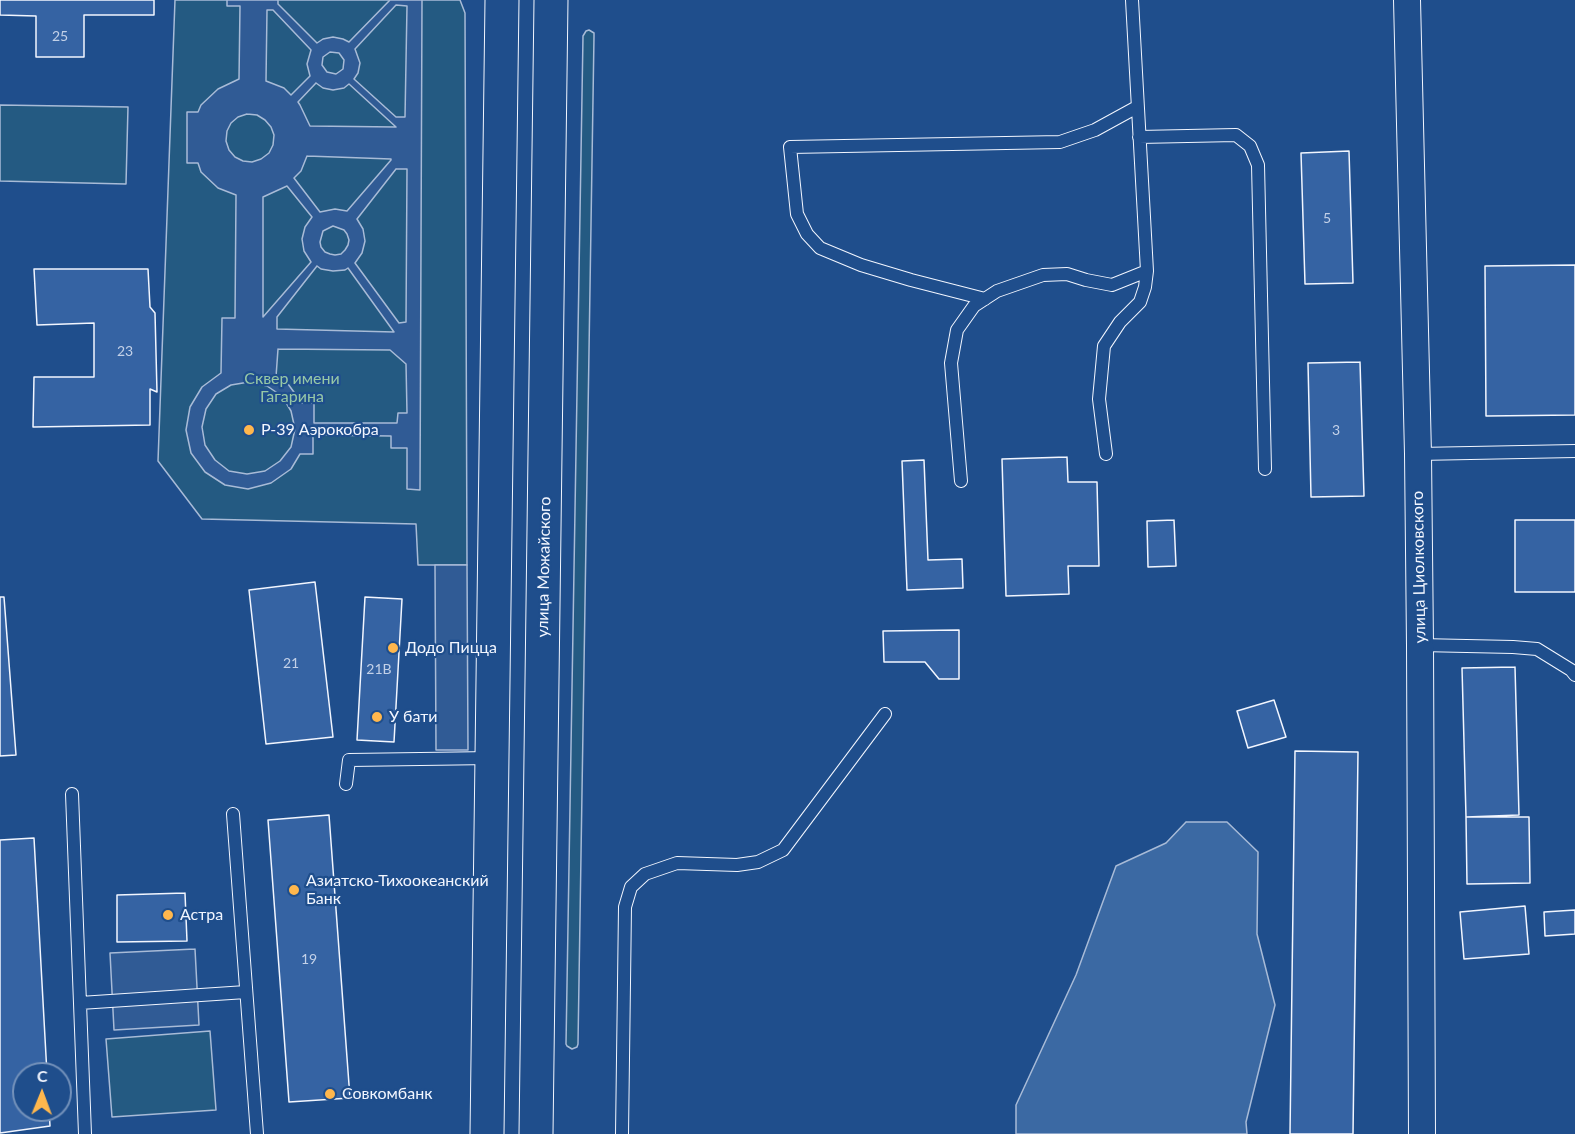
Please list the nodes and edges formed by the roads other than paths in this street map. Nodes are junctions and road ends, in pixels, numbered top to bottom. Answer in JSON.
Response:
{"nodes":[{"id":1,"x":502,"y":0,"type":"edge"},
{"id":2,"x":551,"y":0,"type":"edge"},
{"id":3,"x":1132,"y":0,"type":"edge"},
{"id":4,"x":1407,"y":0,"type":"edge"},
{"id":5,"x":1137,"y":107,"type":"junction"},
{"id":6,"x":1139,"y":137,"type":"junction"},
{"id":7,"x":1147,"y":272,"type":"junction"},
{"id":8,"x":985,"y":299,"type":"junction"},
{"id":9,"x":1575,"y":451,"type":"edge"},
{"id":10,"x":1106,"y":454,"type":"dead end"},
{"id":11,"x":1418,"y":454,"type":"junction"},
{"id":12,"x":1265,"y":469,"type":"dead end"},
{"id":13,"x":961,"y":481,"type":"dead end"},
{"id":14,"x":1420,"y":645,"type":"junction"},
{"id":15,"x":1575,"y":675,"type":"edge"},
{"id":16,"x":885,"y":714,"type":"dead end"},
{"id":17,"x":492,"y":758,"type":"junction"},
{"id":18,"x":346,"y":784,"type":"dead end"},
{"id":19,"x":72,"y":794,"type":"dead end"},
{"id":20,"x":232,"y":814,"type":"dead end"},
{"id":21,"x":246,"y":992,"type":"junction"},
{"id":22,"x":80,"y":1003,"type":"junction"},
{"id":23,"x":85,"y":1134,"type":"edge"},
{"id":24,"x":257,"y":1134,"type":"edge"},
{"id":25,"x":487,"y":1134,"type":"edge"},
{"id":26,"x":536,"y":1134,"type":"edge"},
{"id":27,"x":622,"y":1134,"type":"edge"},
{"id":28,"x":1422,"y":1134,"type":"edge"}],
"edges":[{"from":1,"to":17,"type":"main road"},
{"from":2,"to":26,"type":"main road","name":"улица Можайского"},
{"from":3,"to":5,"type":"lane"},
{"from":4,"to":11,"type":"street","name":"улица Циолковского"},
{"from":5,"to":6,"type":"lane"},
{"from":5,"to":8,"type":"lane"},
{"from":6,"to":7,"type":"lane"},
{"from":6,"to":12,"type":"lane"},
{"from":7,"to":8,"type":"lane"},
{"from":7,"to":10,"type":"lane"},
{"from":8,"to":13,"type":"lane"},
{"from":9,"to":11,"type":"lane"},
{"from":11,"to":14,"type":"street","name":"улица Циолковского"},
{"from":14,"to":15,"type":"lane"},
{"from":14,"to":28,"type":"street","name":"улица Циолковского"},
{"from":16,"to":27,"type":"lane"},
{"from":17,"to":18,"type":"lane"},
{"from":17,"to":25,"type":"main road"},
{"from":19,"to":22,"type":"lane"},
{"from":20,"to":21,"type":"lane"},
{"from":21,"to":22,"type":"lane"},
{"from":21,"to":24,"type":"lane"},
{"from":22,"to":23,"type":"lane"}]}
